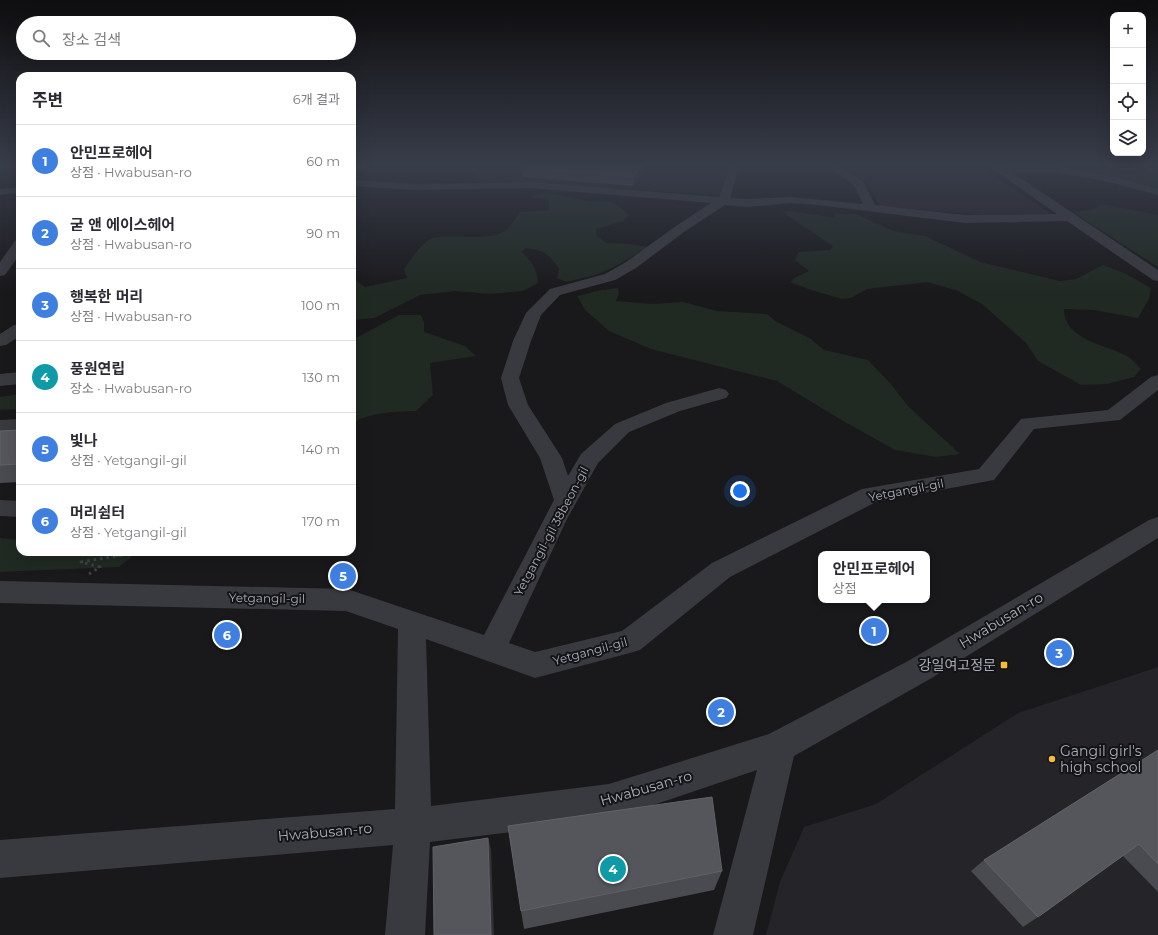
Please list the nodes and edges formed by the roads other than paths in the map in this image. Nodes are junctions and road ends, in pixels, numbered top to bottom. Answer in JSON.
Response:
{"nodes":[{"id":1,"x":711,"y":209,"type":"edge"},
{"id":2,"x":876,"y":209,"type":"edge"},
{"id":3,"x":1059,"y":209,"type":"edge"},
{"id":4,"x":1071,"y":217,"type":"junction"},
{"id":5,"x":16,"y":250,"type":"edge"},
{"id":6,"x":0,"y":272,"type":"edge"},
{"id":7,"x":1158,"y":277,"type":"edge"},
{"id":8,"x":16,"y":328,"type":"edge"},
{"id":9,"x":0,"y":331,"type":"edge"},
{"id":10,"x":16,"y":331,"type":"edge"},
{"id":11,"x":0,"y":341,"type":"edge"},
{"id":12,"x":16,"y":378,"type":"edge"},
{"id":13,"x":0,"y":380,"type":"edge"},
{"id":14,"x":1158,"y":381,"type":"edge"},
{"id":15,"x":719,"y":394,"type":"dead end"},
{"id":16,"x":16,"y":425,"type":"edge"},
{"id":17,"x":0,"y":426,"type":"edge"},
{"id":18,"x":566,"y":500,"type":"junction"},
{"id":19,"x":0,"y":508,"type":"edge"},
{"id":20,"x":16,"y":509,"type":"edge"},
{"id":21,"x":1158,"y":526,"type":"edge"},
{"id":22,"x":0,"y":592,"type":"edge"},
{"id":23,"x":412,"y":623,"type":"junction"},
{"id":24,"x":491,"y":650,"type":"junction"},
{"id":25,"x":780,"y":746,"type":"junction"},
{"id":26,"x":413,"y":825,"type":"junction"},
{"id":27,"x":0,"y":859,"type":"edge"},
{"id":28,"x":405,"y":935,"type":"edge"},
{"id":29,"x":733,"y":935,"type":"edge"}],
"edges":[{"from":1,"to":18,"type":"street"},
{"from":2,"to":4,"type":"street"},
{"from":3,"to":4,"type":"street"},
{"from":4,"to":7,"type":"street"},
{"from":5,"to":6,"type":"street"},
{"from":8,"to":9,"type":"street"},
{"from":10,"to":11,"type":"street"},
{"from":12,"to":13,"type":"street"},
{"from":14,"to":24,"type":"street","name":"Yetgangil-gil"},
{"from":15,"to":18,"type":"street","name":"Yetgangil-gil 38beon-gil"},
{"from":16,"to":17,"type":"street"},
{"from":18,"to":24,"type":"street","name":"Yetgangil-gil 38beon-gil"},
{"from":19,"to":20,"type":"street"},
{"from":21,"to":25,"type":"street","name":"Hwabusan-ro"},
{"from":22,"to":23,"type":"street","name":"Yetgangil-gil"},
{"from":23,"to":24,"type":"street","name":"Yetgangil-gil"},
{"from":23,"to":26,"type":"street"},
{"from":25,"to":26,"type":"street","name":"Hwabusan-ro"},
{"from":25,"to":29,"type":"street"},
{"from":26,"to":27,"type":"street","name":"Hwabusan-ro"},
{"from":26,"to":28,"type":"street"}]}
